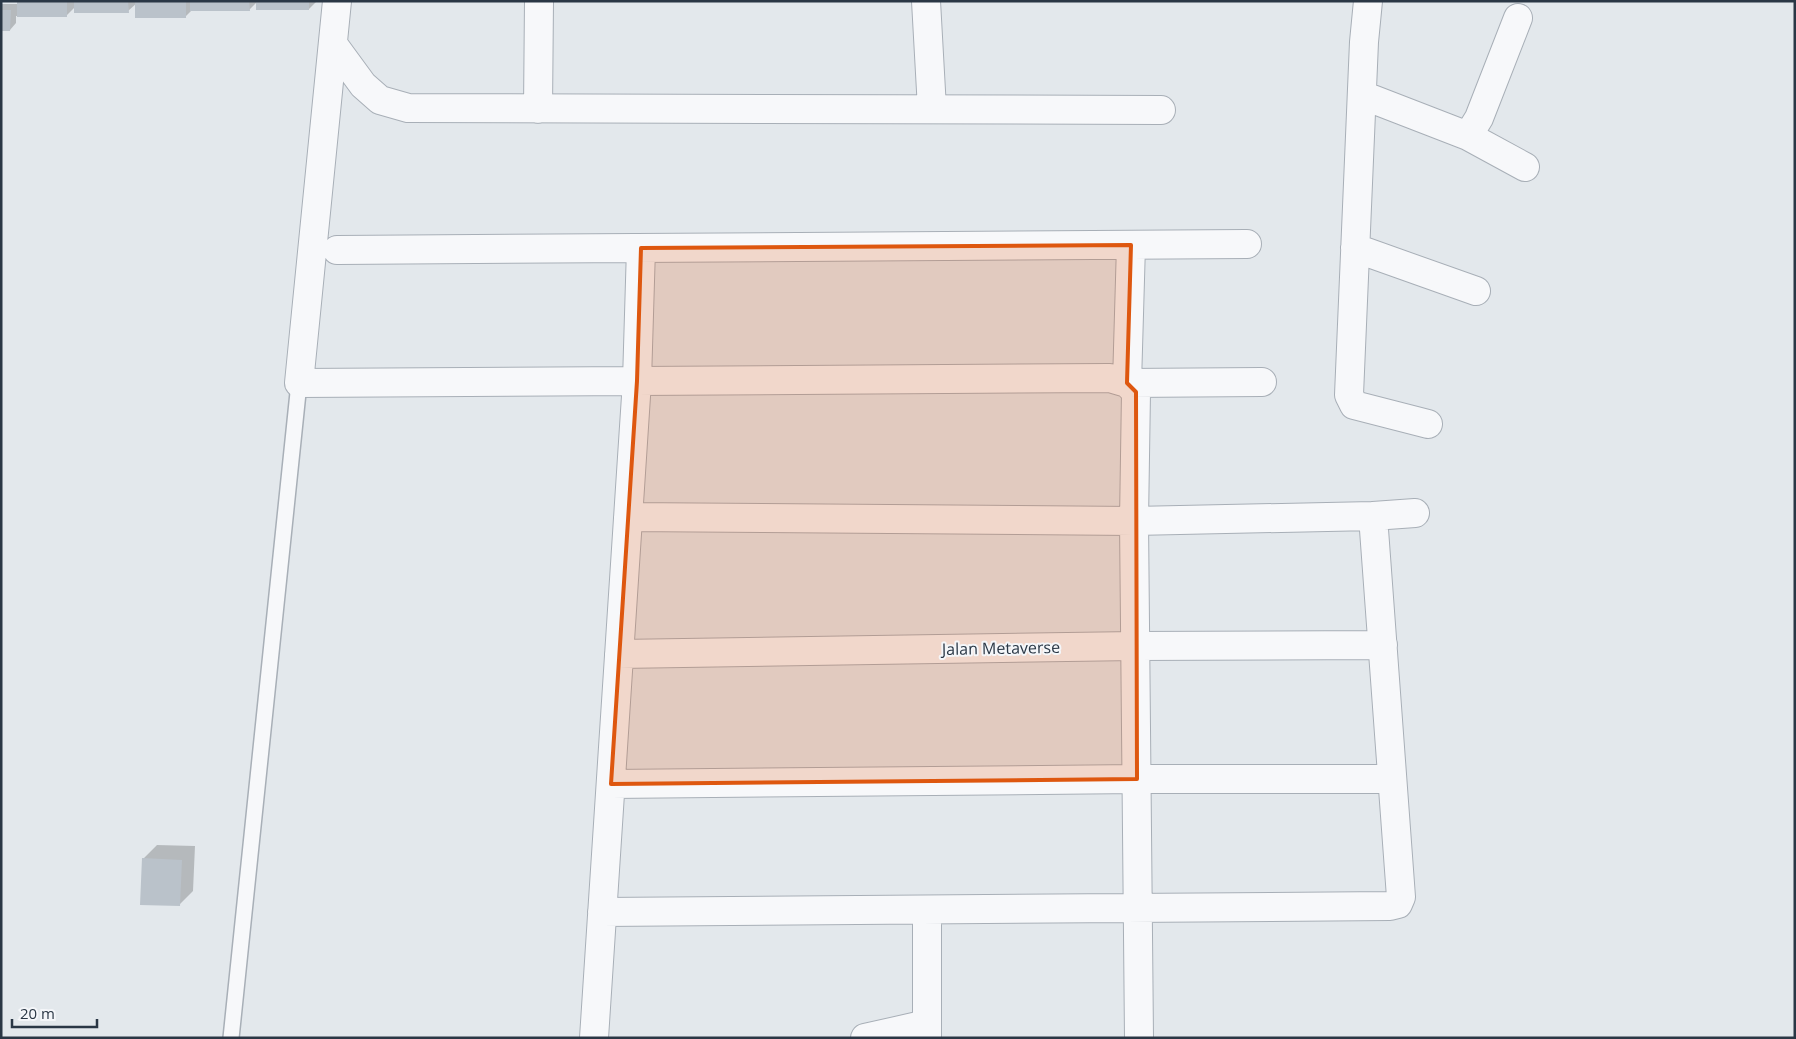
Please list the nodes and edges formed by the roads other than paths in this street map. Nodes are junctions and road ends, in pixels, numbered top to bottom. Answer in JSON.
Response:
{"nodes":[{"id":1,"x":337,"y":1,"type":"edge"},
{"id":2,"x":539,"y":1,"type":"edge"},
{"id":3,"x":926,"y":1,"type":"edge"},
{"id":4,"x":1368,"y":1,"type":"edge"},
{"id":5,"x":1518,"y":18,"type":"dead end"},
{"id":6,"x":333,"y":44,"type":"junction"},
{"id":7,"x":1362,"y":96,"type":"junction"},
{"id":8,"x":538,"y":109,"type":"junction"},
{"id":9,"x":932,"y":109,"type":"junction"},
{"id":10,"x":1161,"y":110,"type":"dead end"},
{"id":11,"x":1468,"y":136,"type":"junction"},
{"id":12,"x":1525,"y":167,"type":"dead end"},
{"id":13,"x":1246,"y":244,"type":"dead end"},
{"id":14,"x":1131,"y":245,"type":"junction"},
{"id":15,"x":641,"y":248,"type":"junction"},
{"id":16,"x":1355,"y":248,"type":"junction"},
{"id":17,"x":337,"y":250,"type":"dead end"},
{"id":18,"x":1476,"y":291,"type":"dead end"},
{"id":19,"x":637,"y":381,"type":"junction"},
{"id":20,"x":1127,"y":382,"type":"junction"},
{"id":21,"x":1262,"y":382,"type":"dead end"},
{"id":22,"x":299,"y":383,"type":"junction"},
{"id":23,"x":1428,"y":424,"type":"dead end"},
{"id":24,"x":1414,"y":513,"type":"dead end"},
{"id":25,"x":1373,"y":516,"type":"junction"},
{"id":26,"x":628,"y":517,"type":"junction"},
{"id":27,"x":1134,"y":521,"type":"junction"},
{"id":28,"x":1382,"y":645,"type":"junction"},
{"id":29,"x":1135,"y":646,"type":"junction"},
{"id":30,"x":619,"y":654,"type":"junction"},
{"id":31,"x":1137,"y":779,"type":"junction"},
{"id":32,"x":1392,"y":779,"type":"junction"},
{"id":33,"x":611,"y":784,"type":"junction"},
{"id":34,"x":1139,"y":909,"type":"junction"},
{"id":35,"x":927,"y":910,"type":"junction"},
{"id":36,"x":602,"y":912,"type":"junction"},
{"id":37,"x":927,"y":1031,"type":"edge"},
{"id":38,"x":231,"y":1038,"type":"edge"},
{"id":39,"x":594,"y":1038,"type":"edge"},
{"id":40,"x":865,"y":1038,"type":"edge"},
{"id":41,"x":1139,"y":1038,"type":"edge"}],
"edges":[{"from":1,"to":6,"type":"street"},
{"from":2,"to":8,"type":"street"},
{"from":3,"to":9,"type":"street"},
{"from":4,"to":7,"type":"street"},
{"from":5,"to":11,"type":"street"},
{"from":6,"to":8,"type":"street"},
{"from":6,"to":22,"type":"street"},
{"from":7,"to":11,"type":"street"},
{"from":7,"to":16,"type":"street"},
{"from":8,"to":9,"type":"street"},
{"from":9,"to":10,"type":"street"},
{"from":11,"to":12,"type":"street"},
{"from":13,"to":14,"type":"street"},
{"from":14,"to":15,"type":"street"},
{"from":14,"to":20,"type":"street"},
{"from":15,"to":17,"type":"street"},
{"from":15,"to":19,"type":"street"},
{"from":16,"to":18,"type":"street"},
{"from":16,"to":23,"type":"street"},
{"from":19,"to":20,"type":"street"},
{"from":19,"to":22,"type":"street"},
{"from":19,"to":26,"type":"street"},
{"from":20,"to":21,"type":"street"},
{"from":20,"to":27,"type":"street"},
{"from":22,"to":38,"type":"lane"},
{"from":24,"to":25,"type":"street"},
{"from":25,"to":27,"type":"street"},
{"from":25,"to":28,"type":"street"},
{"from":26,"to":27,"type":"street"},
{"from":26,"to":30,"type":"street"},
{"from":27,"to":29,"type":"street"},
{"from":28,"to":29,"type":"street","name":"Jalan Metaverse"},
{"from":28,"to":32,"type":"street"},
{"from":29,"to":30,"type":"street","name":"Jalan Metaverse"},
{"from":29,"to":31,"type":"street"},
{"from":30,"to":33,"type":"street"},
{"from":31,"to":32,"type":"street"},
{"from":31,"to":33,"type":"street"},
{"from":31,"to":34,"type":"street"},
{"from":32,"to":34,"type":"street"},
{"from":33,"to":36,"type":"street"},
{"from":34,"to":35,"type":"street"},
{"from":34,"to":41,"type":"street"},
{"from":35,"to":36,"type":"street"},
{"from":35,"to":37,"type":"street"},
{"from":36,"to":39,"type":"street"},
{"from":37,"to":40,"type":"street"}]}
